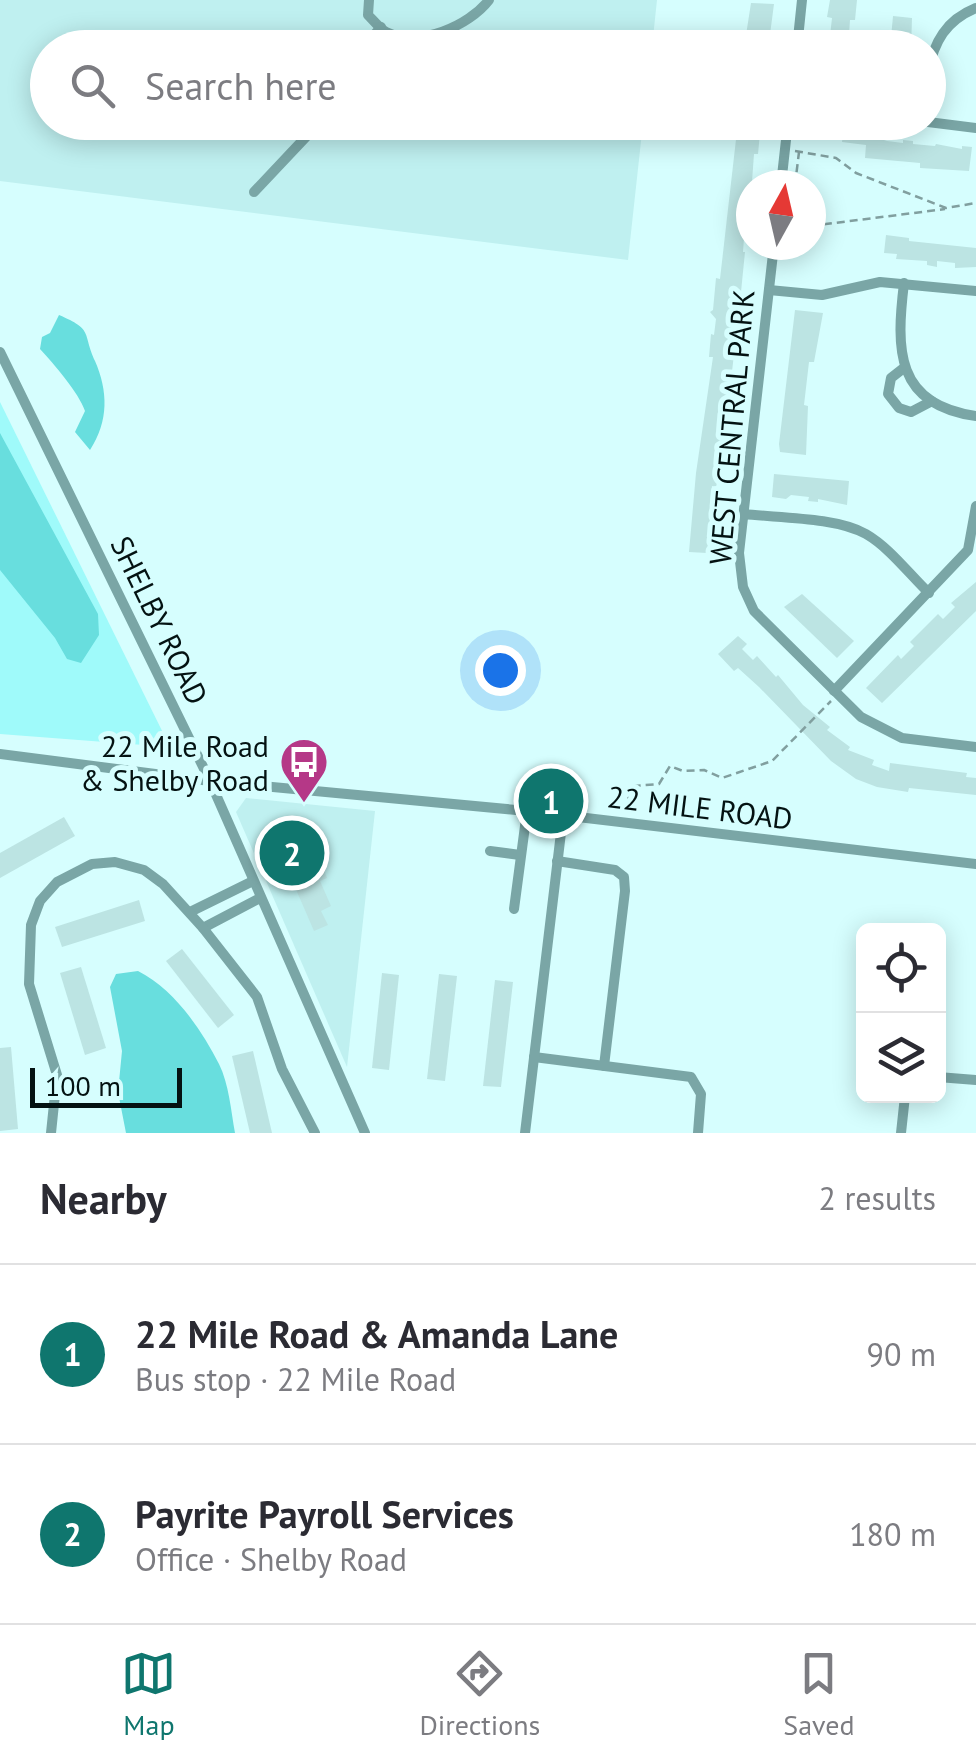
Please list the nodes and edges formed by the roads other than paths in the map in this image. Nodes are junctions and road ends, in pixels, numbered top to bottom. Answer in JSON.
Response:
{"nodes":[{"id":1,"x":369,"y":0,"type":"edge"},
{"id":2,"x":489,"y":0,"type":"edge"},
{"id":3,"x":802,"y":0,"type":"edge"},
{"id":4,"x":976,"y":8,"type":"edge"},
{"id":5,"x":381,"y":27,"type":"junction"},
{"id":6,"x":378,"y":30,"type":"edge"},
{"id":7,"x":384,"y":30,"type":"edge"},
{"id":8,"x":445,"y":30,"type":"edge"},
{"id":9,"x":799,"y":30,"type":"edge"},
{"id":10,"x":944,"y":30,"type":"edge"},
{"id":11,"x":946,"y":124,"type":"edge"},
{"id":12,"x":976,"y":128,"type":"edge"},
{"id":13,"x":303,"y":140,"type":"edge"},
{"id":14,"x":786,"y":140,"type":"edge"},
{"id":15,"x":783,"y":170,"type":"edge"},
{"id":16,"x":254,"y":192,"type":"dead end"},
{"id":17,"x":772,"y":260,"type":"edge"},
{"id":18,"x":904,"y":283,"type":"junction"},
{"id":19,"x":769,"y":290,"type":"junction"},
{"id":20,"x":976,"y":291,"type":"edge"},
{"id":21,"x":0,"y":352,"type":"edge"},
{"id":22,"x":905,"y":367,"type":"junction"},
{"id":23,"x":932,"y":401,"type":"junction"},
{"id":24,"x":976,"y":416,"type":"edge"},
{"id":25,"x":976,"y":506,"type":"edge"},
{"id":26,"x":744,"y":514,"type":"junction"},
{"id":27,"x":929,"y":593,"type":"junction"},
{"id":28,"x":833,"y":696,"type":"junction"},
{"id":29,"x":976,"y":747,"type":"edge"},
{"id":30,"x":0,"y":754,"type":"edge"},
{"id":31,"x":210,"y":781,"type":"junction"},
{"id":32,"x":527,"y":811,"type":"junction"},
{"id":33,"x":564,"y":816,"type":"junction"},
{"id":34,"x":490,"y":851,"type":"dead end"},
{"id":35,"x":520,"y":855,"type":"junction"},
{"id":36,"x":557,"y":861,"type":"junction"},
{"id":37,"x":976,"y":864,"type":"edge"},
{"id":38,"x":253,"y":880,"type":"junction"},
{"id":39,"x":260,"y":898,"type":"junction"},
{"id":40,"x":514,"y":909,"type":"dead end"},
{"id":41,"x":190,"y":912,"type":"junction"},
{"id":42,"x":203,"y":928,"type":"junction"},
{"id":43,"x":534,"y":1058,"type":"junction"},
{"id":44,"x":604,"y":1066,"type":"junction"},
{"id":45,"x":946,"y":1078,"type":"edge"},
{"id":46,"x":976,"y":1080,"type":"edge"},
{"id":47,"x":905,"y":1103,"type":"edge"},
{"id":48,"x":51,"y":1133,"type":"edge"},
{"id":49,"x":315,"y":1133,"type":"edge"},
{"id":50,"x":365,"y":1133,"type":"edge"},
{"id":51,"x":526,"y":1133,"type":"edge"},
{"id":52,"x":698,"y":1133,"type":"edge"},
{"id":53,"x":901,"y":1133,"type":"edge"}],
"edges":[{"from":1,"to":5,"type":"street"},
{"from":2,"to":8,"type":"street"},
{"from":3,"to":9,"type":"street"},
{"from":4,"to":10,"type":"street"},
{"from":5,"to":6,"type":"street"},
{"from":5,"to":7,"type":"street"},
{"from":11,"to":12,"type":"street"},
{"from":13,"to":16,"type":"street"},
{"from":14,"to":15,"type":"street"},
{"from":17,"to":19,"type":"street","name":"WEST CENTRAL PARK"},
{"from":18,"to":19,"type":"street"},
{"from":18,"to":20,"type":"street"},
{"from":18,"to":22,"type":"street"},
{"from":19,"to":26,"type":"street","name":"WEST CENTRAL PARK"},
{"from":21,"to":31,"type":"street","name":"SHELBY ROAD"},
{"from":22,"to":23,"type":"street"},
{"from":22,"to":23,"type":"street"},
{"from":23,"to":24,"type":"street"},
{"from":25,"to":27,"type":"street"},
{"from":26,"to":27,"type":"street"},
{"from":26,"to":28,"type":"street","name":"WEST CENTRAL PARK"},
{"from":27,"to":28,"type":"street"},
{"from":28,"to":29,"type":"street"},
{"from":30,"to":31,"type":"street","name":"22 MILE ROAD"},
{"from":31,"to":32,"type":"street","name":"22 MILE ROAD"},
{"from":31,"to":38,"type":"street","name":"SHELBY ROAD"},
{"from":32,"to":33,"type":"street","name":"22 MILE ROAD"},
{"from":32,"to":35,"type":"street"},
{"from":33,"to":36,"type":"street"},
{"from":33,"to":37,"type":"street","name":"22 MILE ROAD"},
{"from":34,"to":35,"type":"street"},
{"from":35,"to":40,"type":"street"},
{"from":36,"to":43,"type":"street"},
{"from":36,"to":44,"type":"street"},
{"from":38,"to":39,"type":"street","name":"SHELBY ROAD"},
{"from":38,"to":41,"type":"street"},
{"from":39,"to":42,"type":"street"},
{"from":39,"to":50,"type":"street","name":"SHELBY ROAD"},
{"from":41,"to":42,"type":"street"},
{"from":41,"to":48,"type":"street"},
{"from":42,"to":49,"type":"street"},
{"from":43,"to":44,"type":"street"},
{"from":43,"to":51,"type":"street"},
{"from":44,"to":52,"type":"street"},
{"from":45,"to":46,"type":"street"},
{"from":47,"to":53,"type":"street"}]}
